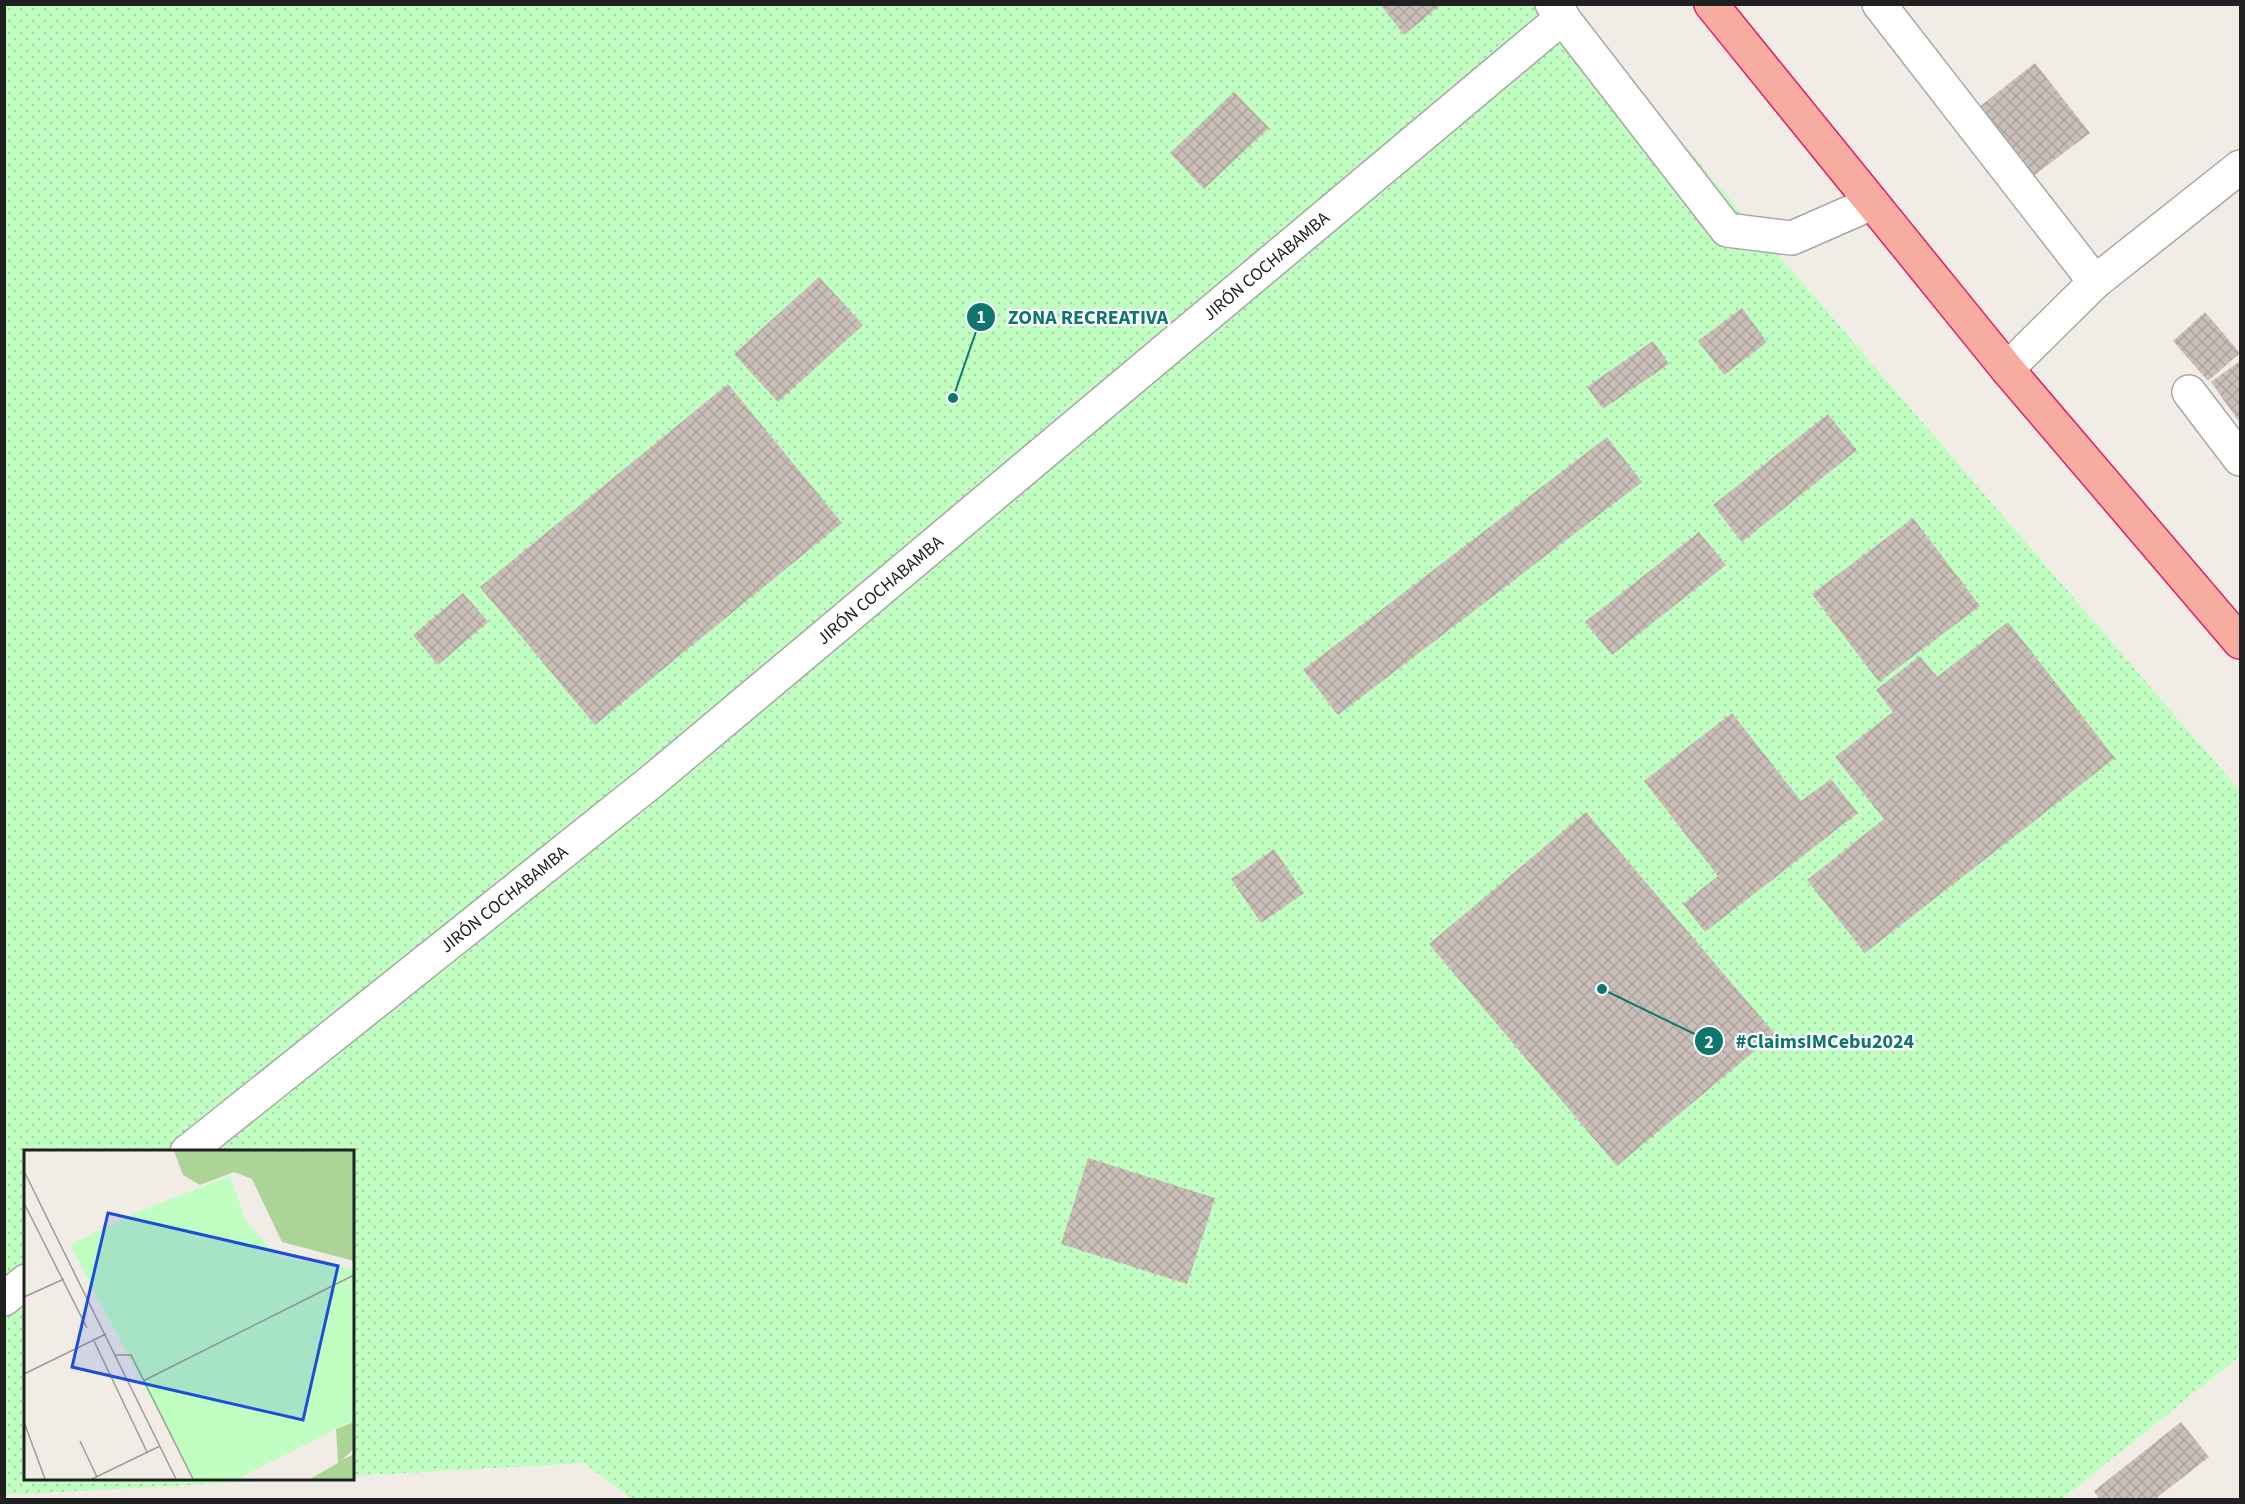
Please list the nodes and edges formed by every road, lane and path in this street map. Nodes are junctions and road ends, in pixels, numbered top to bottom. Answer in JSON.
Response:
{"nodes":[{"id":1,"x":1711,"y":4,"type":"edge"},
{"id":2,"x":1879,"y":4,"type":"edge"},
{"id":3,"x":1557,"y":11,"type":"edge"},
{"id":4,"x":2241,"y":167,"type":"edge"},
{"id":5,"x":1872,"y":203,"type":"junction"},
{"id":6,"x":2095,"y":282,"type":"junction"},
{"id":7,"x":2007,"y":369,"type":"junction"},
{"id":8,"x":2189,"y":392,"type":"dead end"},
{"id":9,"x":2241,"y":459,"type":"edge"},
{"id":10,"x":2241,"y":642,"type":"edge"},
{"id":11,"x":190,"y":1150,"type":"edge"},
{"id":12,"x":24,"y":1283,"type":"edge"},
{"id":13,"x":4,"y":1299,"type":"edge"}],
"edges":[{"from":1,"to":5,"type":"highway"},
{"from":2,"to":6,"type":"street"},
{"from":3,"to":5,"type":"street"},
{"from":3,"to":11,"type":"street","name":"JIRÓN COCHABAMBA"},
{"from":4,"to":6,"type":"street"},
{"from":5,"to":7,"type":"highway"},
{"from":6,"to":7,"type":"street"},
{"from":7,"to":10,"type":"highway"},
{"from":8,"to":9,"type":"street"},
{"from":12,"to":13,"type":"street"}]}
